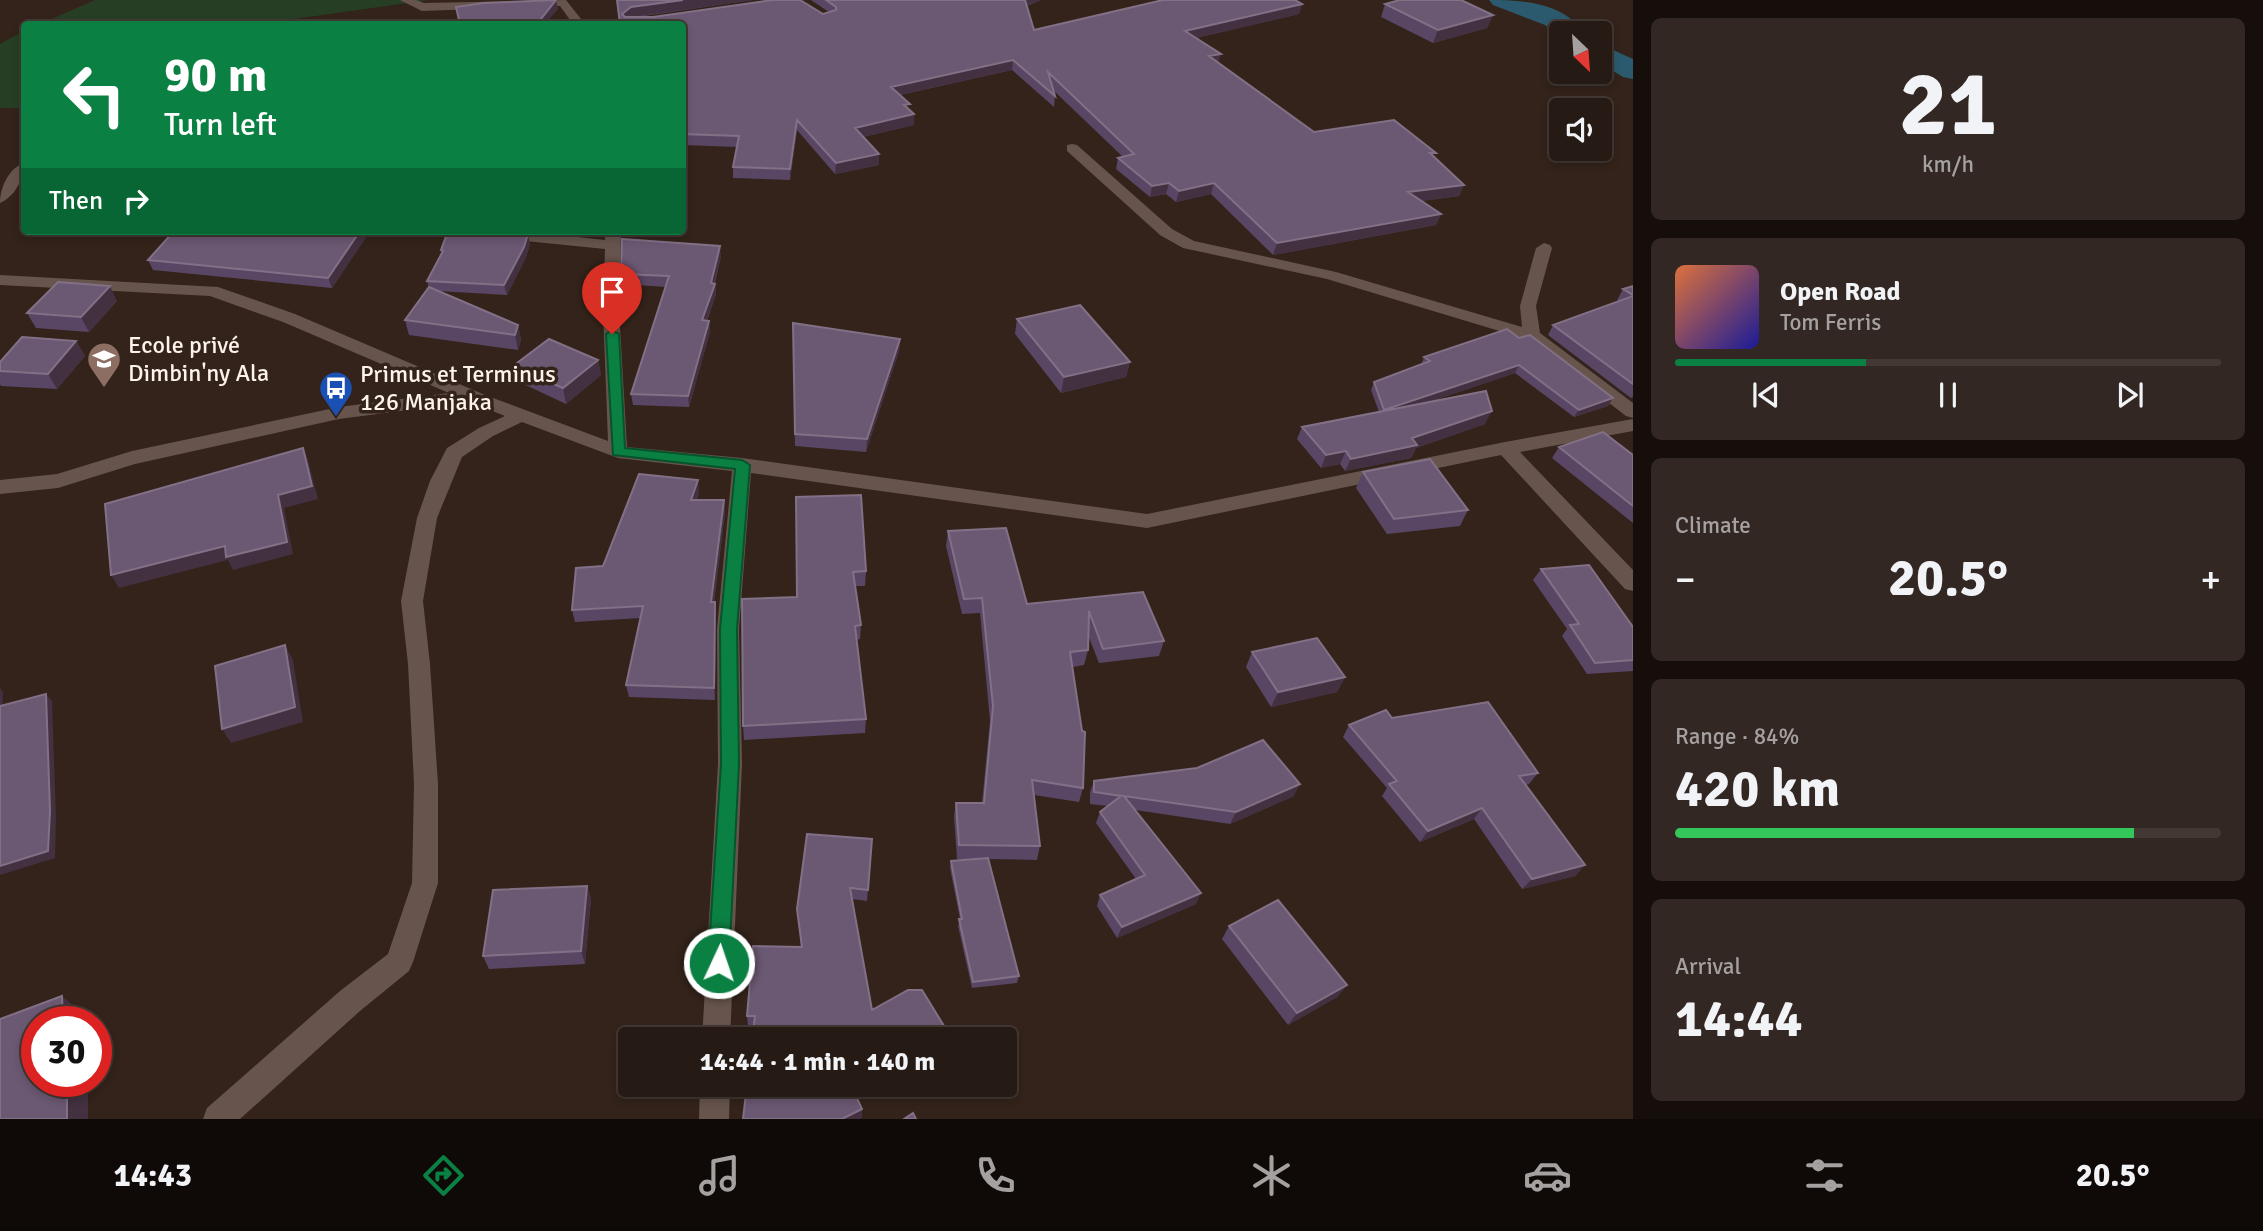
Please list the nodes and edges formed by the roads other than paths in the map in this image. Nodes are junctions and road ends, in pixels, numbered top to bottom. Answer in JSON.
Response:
{"nodes":[{"id":1,"x":406,"y":0,"type":"edge"},
{"id":2,"x":567,"y":1,"type":"edge"},
{"id":3,"x":577,"y":21,"type":"edge"},
{"id":4,"x":1072,"y":148,"type":"dead end"},
{"id":5,"x":21,"y":171,"type":"edge"},
{"id":6,"x":0,"y":198,"type":"edge"},
{"id":7,"x":554,"y":235,"type":"edge"},
{"id":8,"x":612,"y":238,"type":"edge"},
{"id":9,"x":1544,"y":248,"type":"dead end"},
{"id":10,"x":0,"y":280,"type":"edge"},
{"id":11,"x":1532,"y":335,"type":"junction"},
{"id":12,"x":472,"y":396,"type":"junction"},
{"id":13,"x":1633,"y":412,"type":"edge"},
{"id":14,"x":522,"y":415,"type":"junction"},
{"id":15,"x":1633,"y":425,"type":"edge"},
{"id":16,"x":1505,"y":448,"type":"junction"},
{"id":17,"x":618,"y":452,"type":"junction"},
{"id":18,"x":742,"y":465,"type":"junction"},
{"id":19,"x":0,"y":487,"type":"edge"},
{"id":20,"x":1633,"y":583,"type":"edge"},
{"id":21,"x":717,"y":1027,"type":"edge"},
{"id":22,"x":715,"y":1097,"type":"edge"},
{"id":23,"x":218,"y":1119,"type":"edge"},
{"id":24,"x":714,"y":1119,"type":"edge"}],
"edges":[{"from":1,"to":2,"type":"street"},
{"from":2,"to":3,"type":"street"},
{"from":4,"to":11,"type":"street"},
{"from":5,"to":6,"type":"street"},
{"from":7,"to":8,"type":"street"},
{"from":8,"to":17,"type":"street"},
{"from":9,"to":11,"type":"street"},
{"from":10,"to":12,"type":"street"},
{"from":11,"to":13,"type":"street"},
{"from":12,"to":14,"type":"street"},
{"from":12,"to":19,"type":"street"},
{"from":14,"to":17,"type":"street"},
{"from":14,"to":23,"type":"street"},
{"from":15,"to":16,"type":"street"},
{"from":16,"to":18,"type":"street"},
{"from":16,"to":20,"type":"street"},
{"from":17,"to":18,"type":"street"},
{"from":18,"to":21,"type":"street"},
{"from":22,"to":24,"type":"street"}]}
